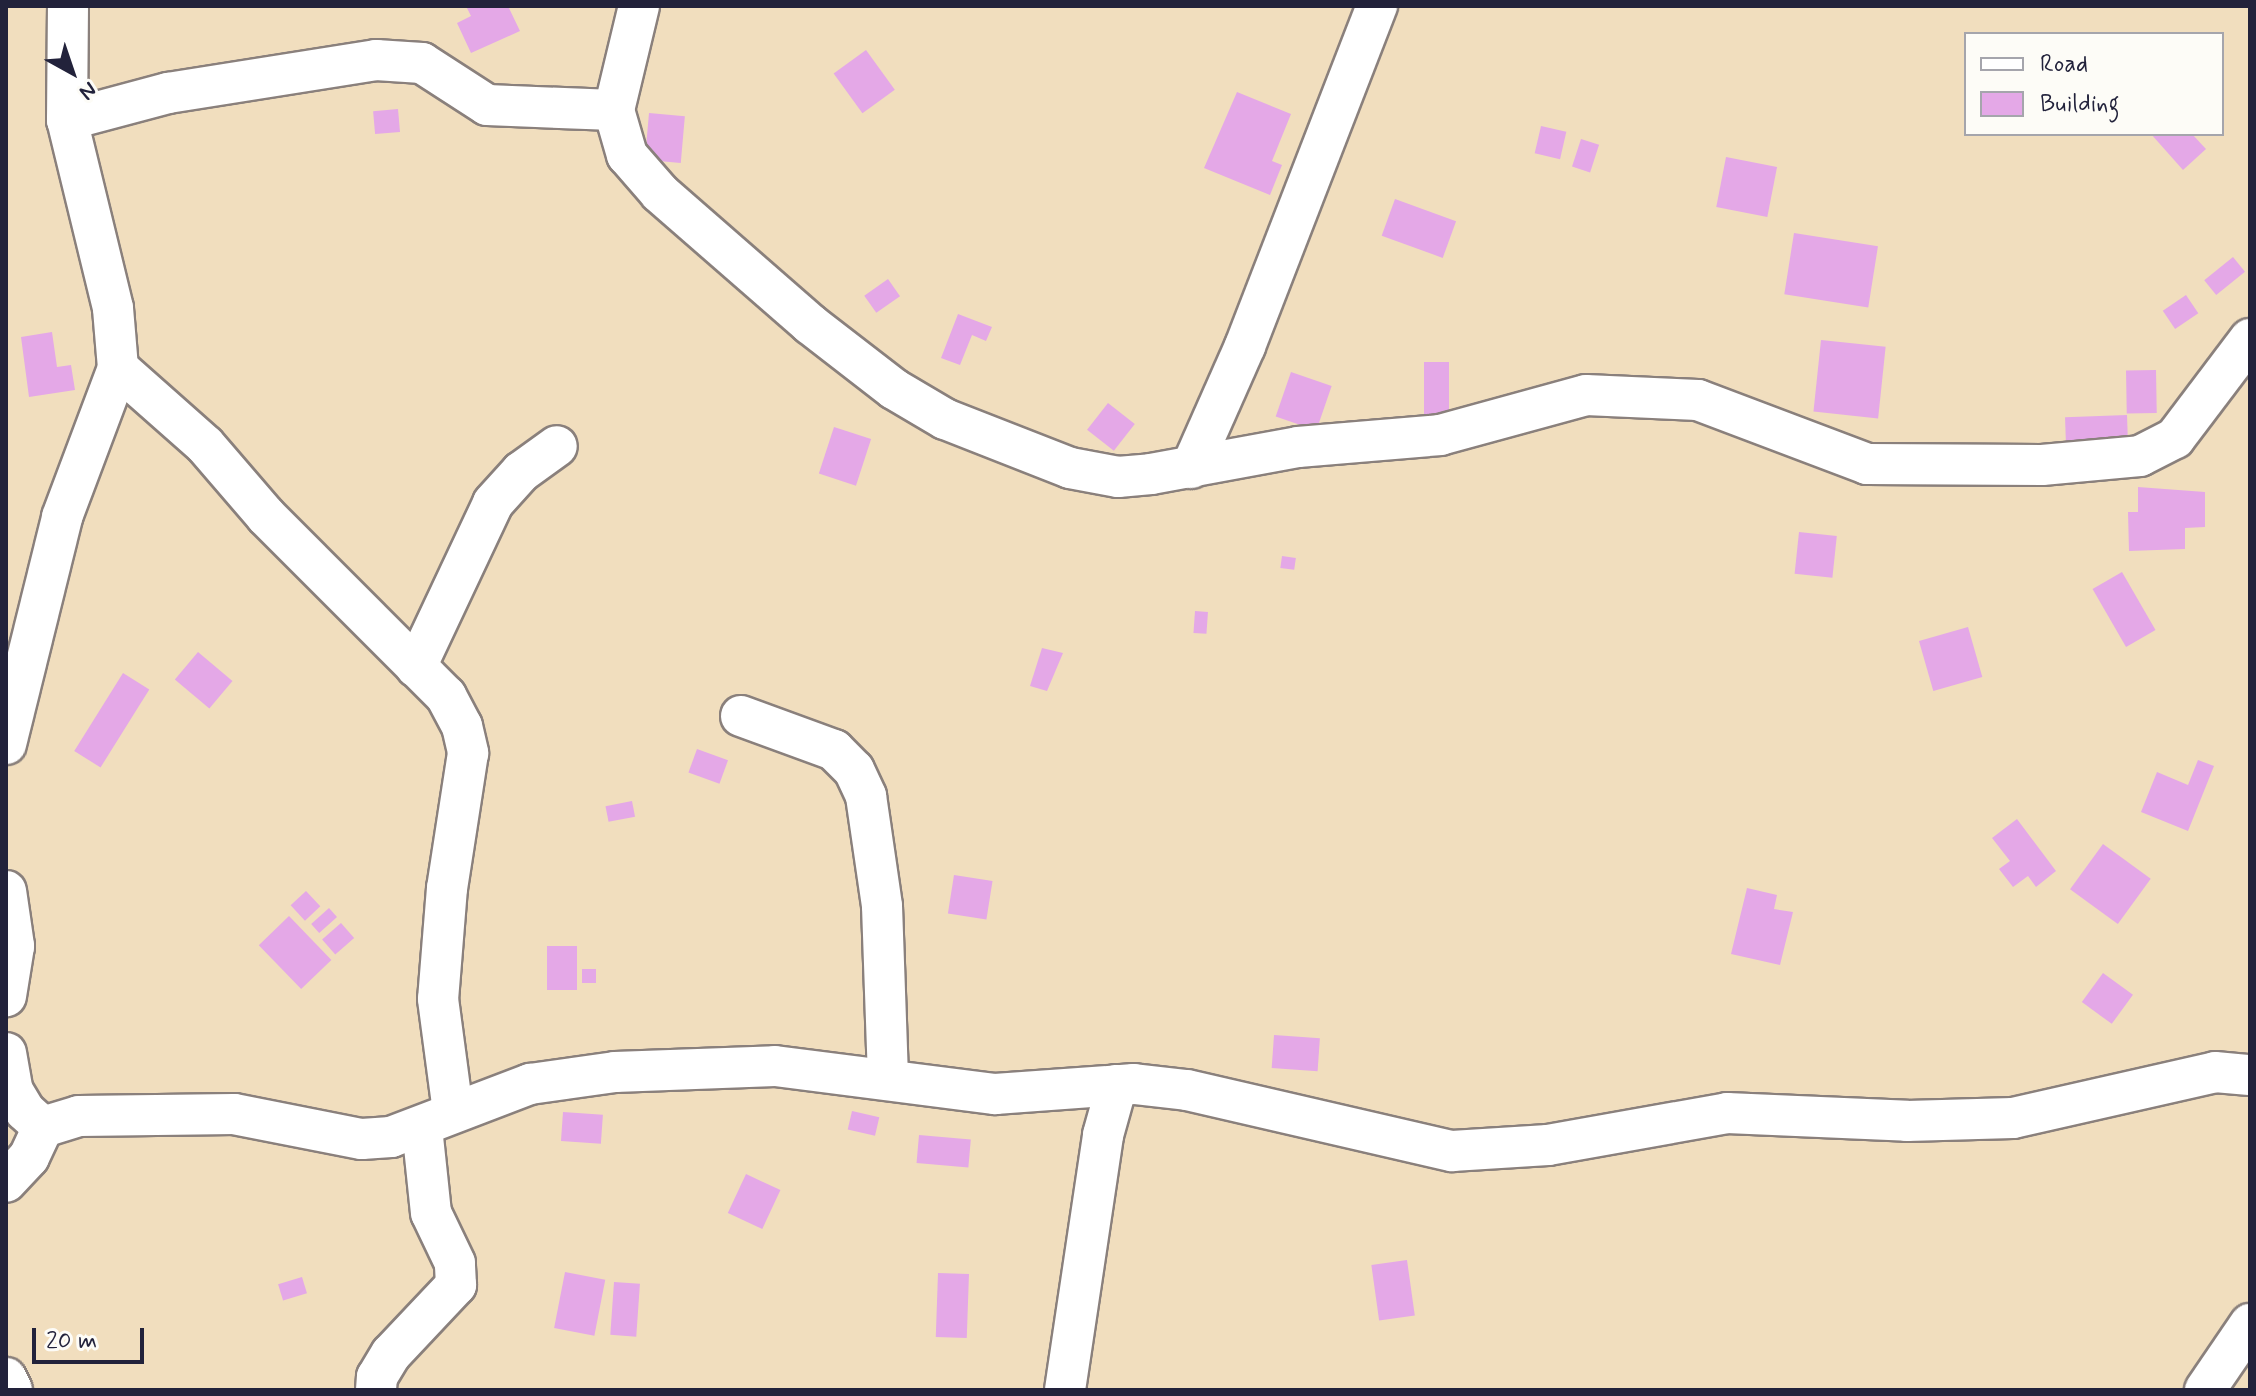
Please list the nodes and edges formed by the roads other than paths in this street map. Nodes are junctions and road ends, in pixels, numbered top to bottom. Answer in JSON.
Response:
{"nodes":[{"id":1,"x":68,"y":6,"type":"edge"},
{"id":2,"x":639,"y":6,"type":"edge"},
{"id":3,"x":1377,"y":6,"type":"edge"},
{"id":4,"x":614,"y":110,"type":"junction"},
{"id":5,"x":67,"y":120,"type":"junction"},
{"id":6,"x":2250,"y":339,"type":"edge"},
{"id":7,"x":118,"y":368,"type":"junction"},
{"id":8,"x":557,"y":446,"type":"dead end"},
{"id":9,"x":1191,"y":468,"type":"junction"},
{"id":10,"x":416,"y":667,"type":"junction"},
{"id":11,"x":741,"y":716,"type":"dead end"},
{"id":12,"x":6,"y":744,"type":"edge"},
{"id":13,"x":6,"y":891,"type":"edge"},
{"id":14,"x":6,"y":996,"type":"edge"},
{"id":15,"x":6,"y":1053,"type":"edge"},
{"id":16,"x":2250,"y":1075,"type":"edge"},
{"id":17,"x":888,"y":1077,"type":"junction"},
{"id":18,"x":1117,"y":1085,"type":"junction"},
{"id":19,"x":438,"y":1120,"type":"junction"},
{"id":20,"x":43,"y":1127,"type":"junction"},
{"id":21,"x":6,"y":1182,"type":"edge"},
{"id":22,"x":2250,"y":1324,"type":"edge"},
{"id":23,"x":6,"y":1378,"type":"edge"},
{"id":24,"x":12,"y":1390,"type":"edge"},
{"id":25,"x":376,"y":1390,"type":"edge"},
{"id":26,"x":1065,"y":1390,"type":"edge"},
{"id":27,"x":2205,"y":1390,"type":"edge"}],
"edges":[{"from":1,"to":5,"type":"street"},
{"from":2,"to":4,"type":"street"},
{"from":3,"to":9,"type":"street"},
{"from":4,"to":5,"type":"street"},
{"from":4,"to":9,"type":"street"},
{"from":5,"to":7,"type":"street"},
{"from":6,"to":9,"type":"street"},
{"from":7,"to":10,"type":"street"},
{"from":7,"to":12,"type":"street"},
{"from":8,"to":10,"type":"street"},
{"from":10,"to":19,"type":"street"},
{"from":11,"to":17,"type":"street"},
{"from":13,"to":14,"type":"street"},
{"from":15,"to":20,"type":"street"},
{"from":16,"to":18,"type":"street"},
{"from":17,"to":18,"type":"street"},
{"from":17,"to":19,"type":"street"},
{"from":18,"to":26,"type":"street"},
{"from":19,"to":20,"type":"street"},
{"from":19,"to":25,"type":"street"},
{"from":20,"to":21,"type":"street"},
{"from":22,"to":27,"type":"street"},
{"from":23,"to":24,"type":"street"}]}
